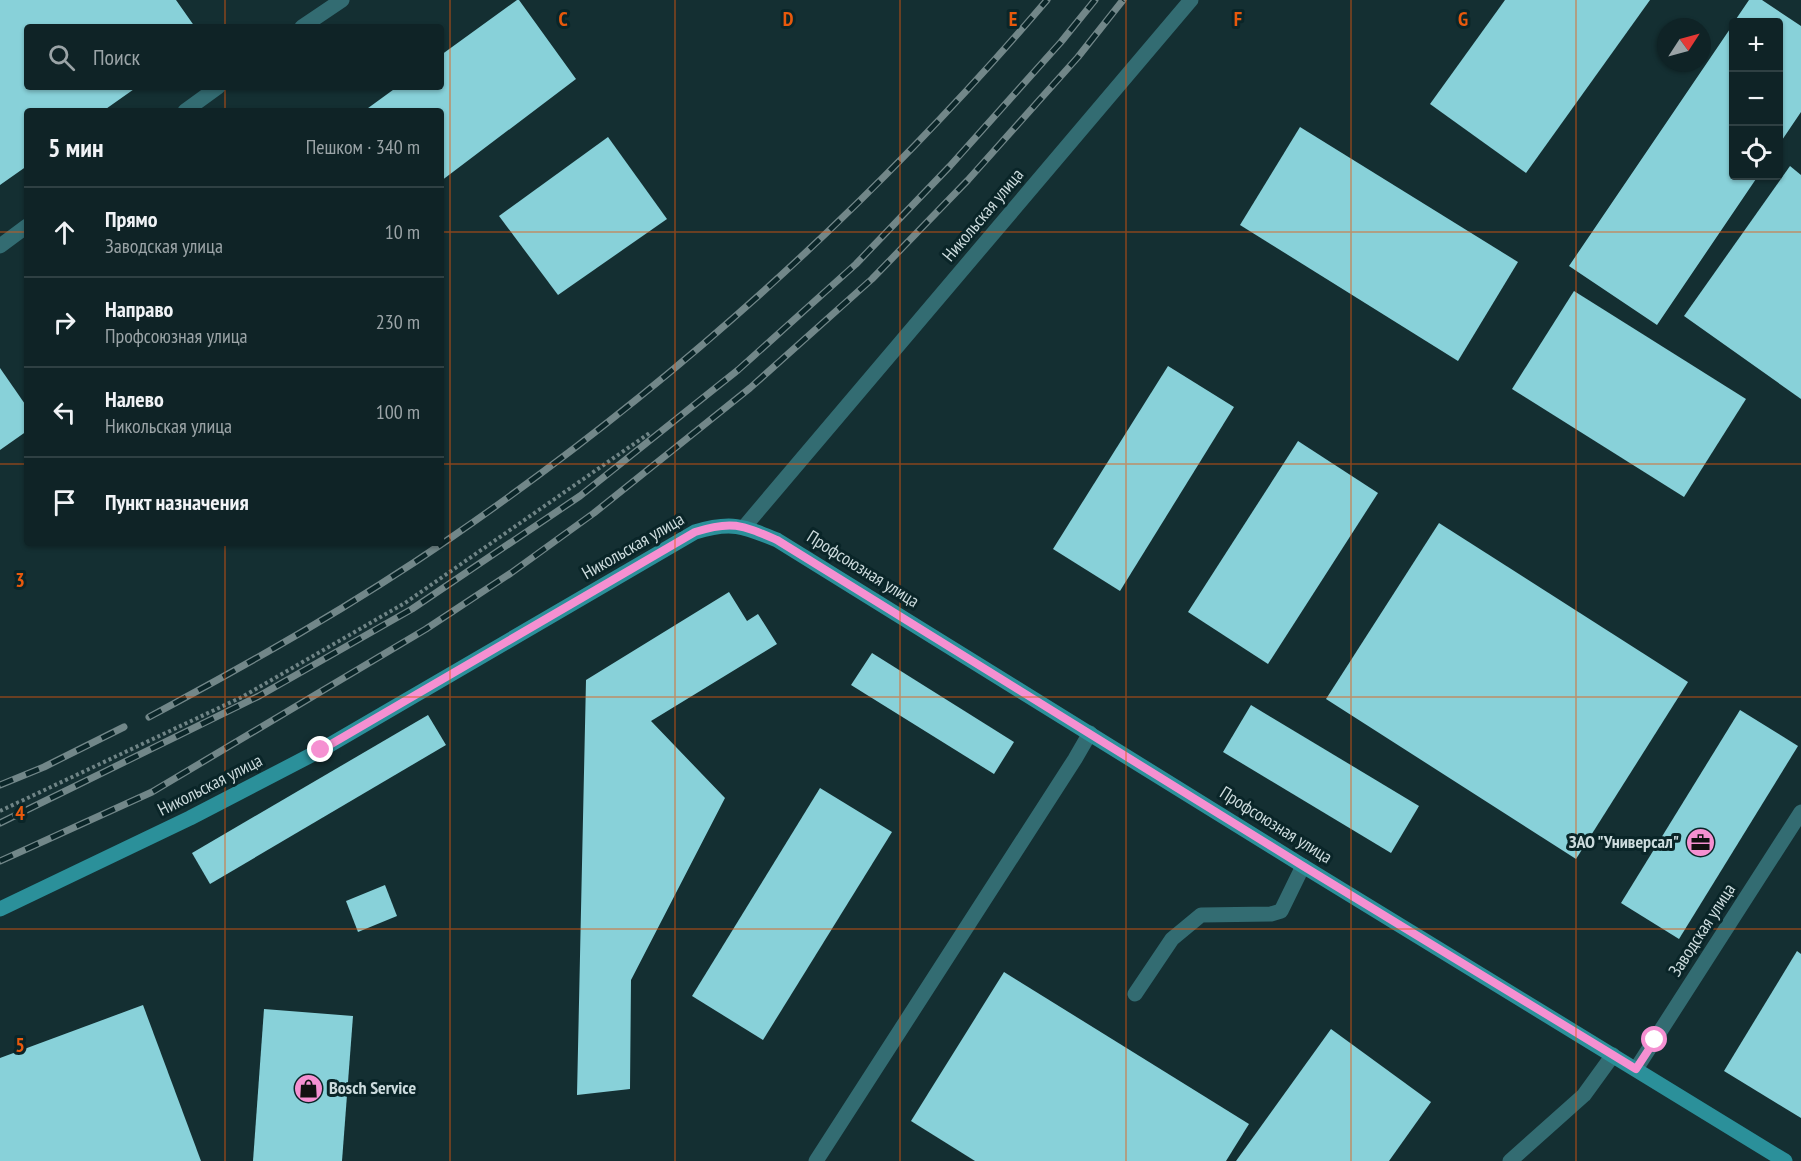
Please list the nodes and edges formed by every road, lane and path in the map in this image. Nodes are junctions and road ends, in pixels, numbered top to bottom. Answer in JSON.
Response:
{"nodes":[{"id":1,"x":342,"y":0,"type":"edge"},
{"id":2,"x":1191,"y":0,"type":"edge"},
{"id":3,"x":306,"y":24,"type":"edge"},
{"id":4,"x":214,"y":90,"type":"edge"},
{"id":5,"x":189,"y":108,"type":"edge"},
{"id":6,"x":24,"y":228,"type":"edge"},
{"id":7,"x":0,"y":246,"type":"edge"},
{"id":8,"x":651,"y":432,"type":"dead end"},
{"id":9,"x":745,"y":526,"type":"junction"},
{"id":10,"x":1090,"y":733,"type":"junction"},
{"id":11,"x":0,"y":811,"type":"edge"},
{"id":12,"x":1801,"y":812,"type":"edge"},
{"id":13,"x":1303,"y":866,"type":"junction"},
{"id":14,"x":0,"y":909,"type":"edge"},
{"id":15,"x":1135,"y":994,"type":"dead end"},
{"id":16,"x":1612,"y":1055,"type":"junction"},
{"id":17,"x":1636,"y":1069,"type":"junction"},
{"id":18,"x":816,"y":1161,"type":"edge"},
{"id":19,"x":1510,"y":1161,"type":"edge"},
{"id":20,"x":1785,"y":1161,"type":"edge"}],
"edges":[{"from":1,"to":3,"type":"street"},
{"from":2,"to":9,"type":"street","name":"Никольская улица"},
{"from":4,"to":5,"type":"street"},
{"from":6,"to":7,"type":"street"},
{"from":8,"to":11,"type":"path"},
{"from":9,"to":10,"type":"street","name":"Профсоюзная улица"},
{"from":9,"to":14,"type":"street","name":"Никольская улица"},
{"from":10,"to":13,"type":"street","name":"Профсоюзная улица"},
{"from":10,"to":18,"type":"street"},
{"from":12,"to":17,"type":"street","name":"Заводская улица"},
{"from":13,"to":15,"type":"street"},
{"from":13,"to":16,"type":"street","name":"Профсоюзная улица"},
{"from":16,"to":17,"type":"street","name":"Профсоюзная улица"},
{"from":16,"to":19,"type":"street"},
{"from":17,"to":20,"type":"street","name":"Профсоюзная улица"}]}
